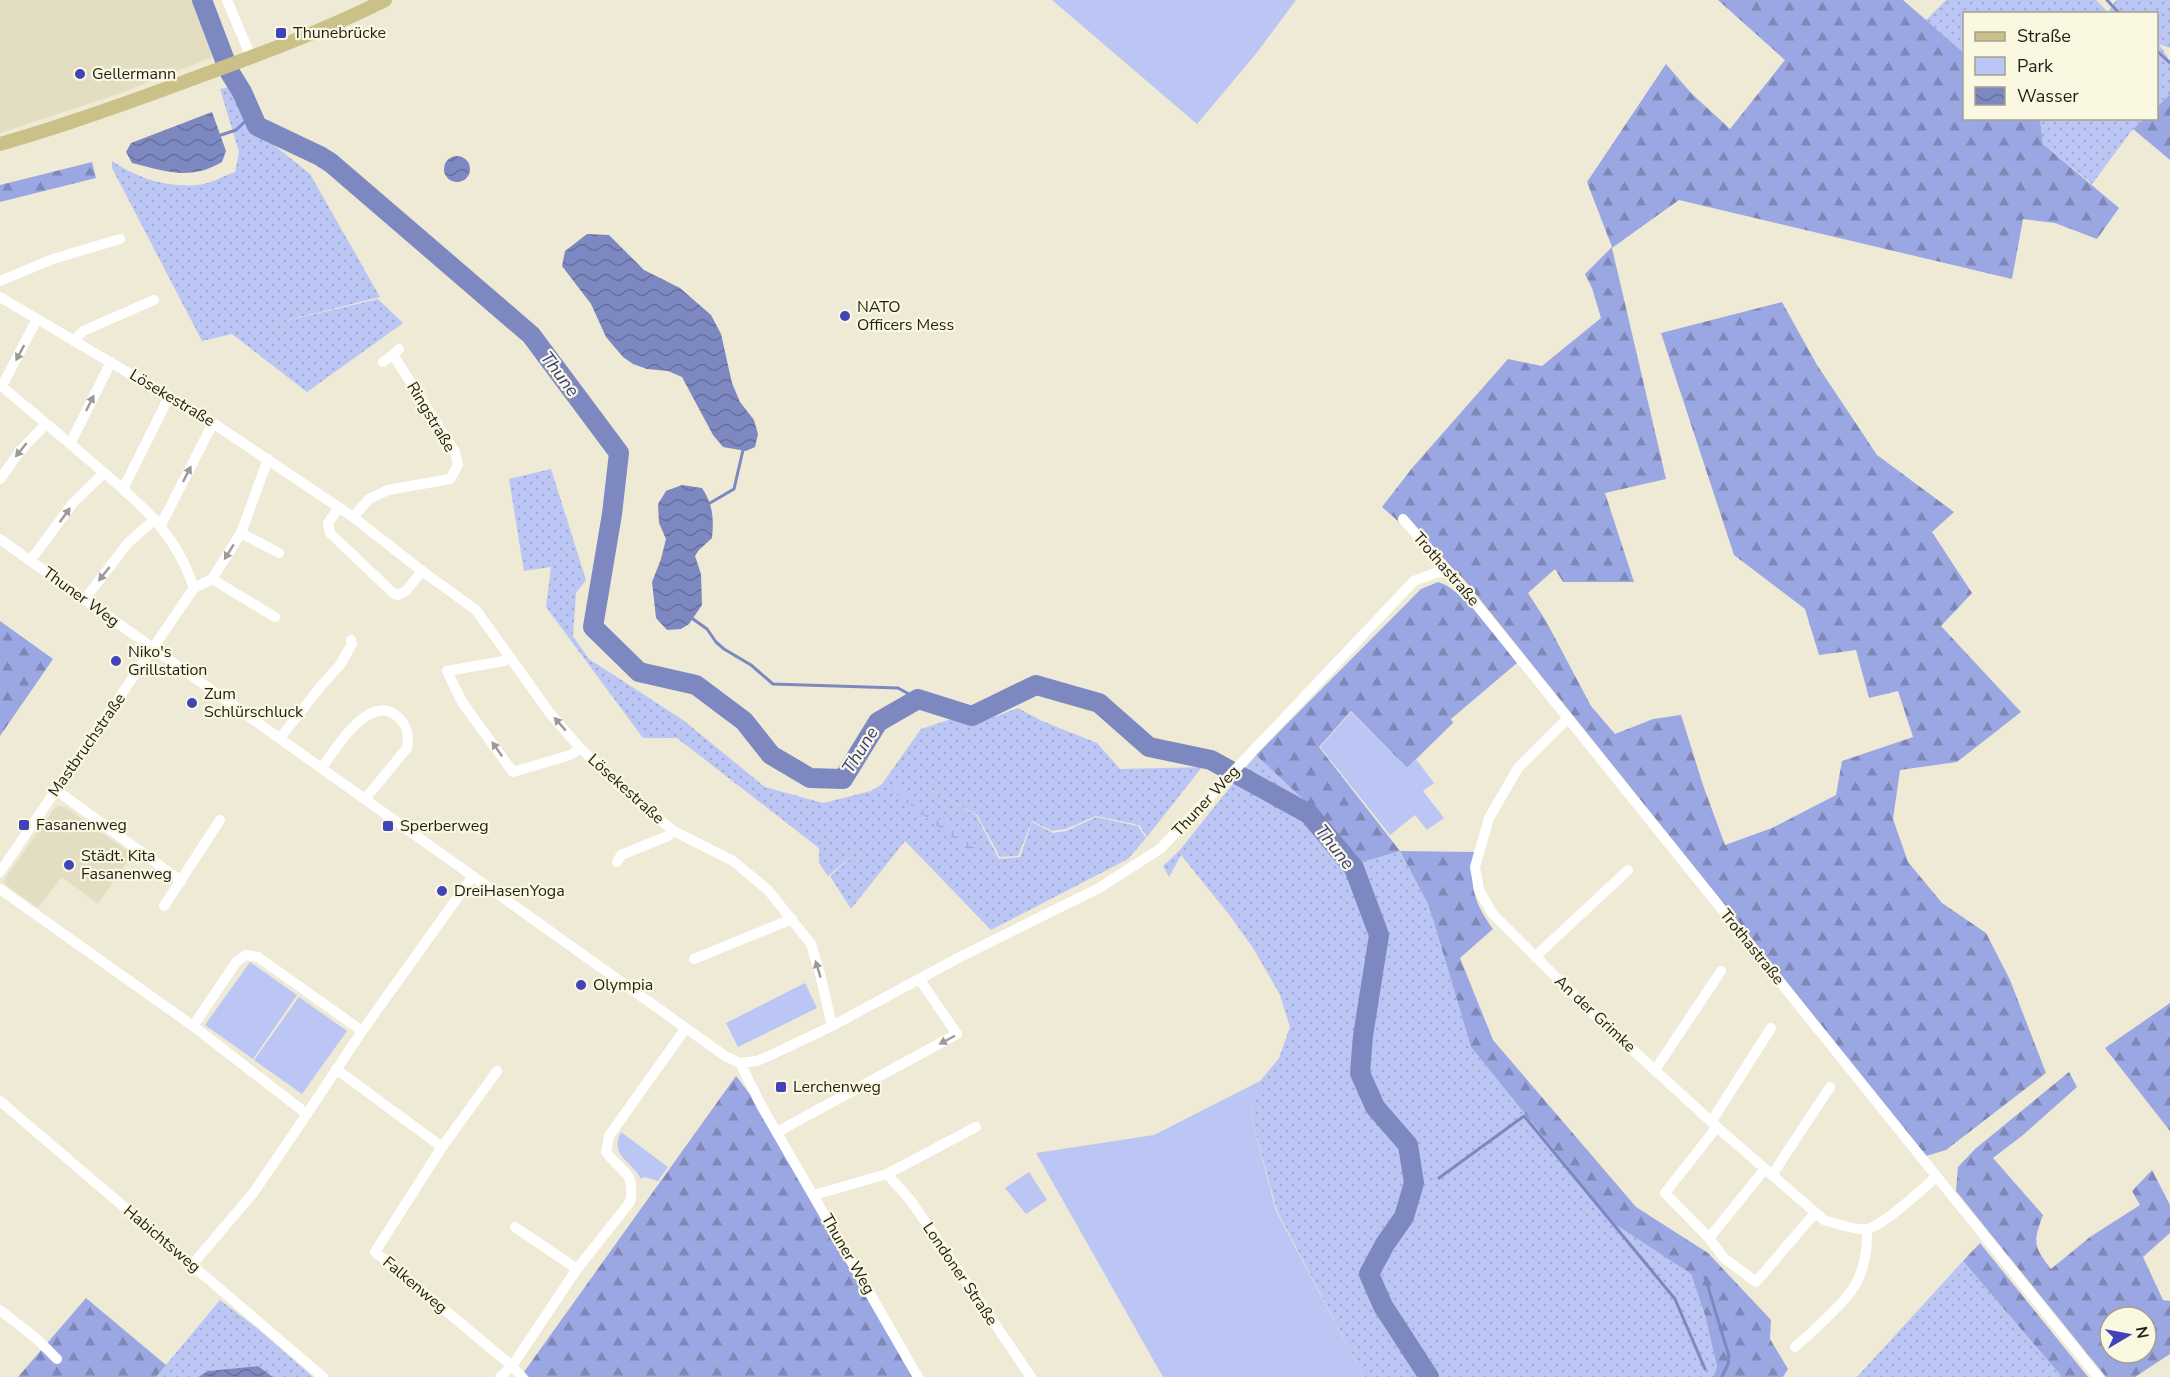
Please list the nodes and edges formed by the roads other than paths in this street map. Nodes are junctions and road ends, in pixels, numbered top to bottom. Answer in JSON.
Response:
{"nodes":[{"id":1,"x":227,"y":0,"type":"edge"},
{"id":2,"x":385,"y":0,"type":"edge"},
{"id":3,"x":245,"y":59,"type":"junction"},
{"id":4,"x":0,"y":144,"type":"edge"},
{"id":5,"x":120,"y":239,"type":"dead end"},
{"id":6,"x":0,"y":281,"type":"edge"},
{"id":7,"x":0,"y":297,"type":"edge"},
{"id":8,"x":154,"y":300,"type":"dead end"},
{"id":9,"x":37,"y":319,"type":"junction"},
{"id":10,"x":74,"y":341,"type":"junction"},
{"id":11,"x":111,"y":362,"type":"junction"},
{"id":12,"x":383,"y":362,"type":"dead end"},
{"id":13,"x":1,"y":386,"type":"edge"},
{"id":14,"x":169,"y":397,"type":"junction"},
{"id":15,"x":213,"y":423,"type":"junction"},
{"id":16,"x":46,"y":424,"type":"junction"},
{"id":17,"x":70,"y":444,"type":"junction"},
{"id":18,"x":268,"y":459,"type":"junction"},
{"id":19,"x":104,"y":472,"type":"junction"},
{"id":20,"x":0,"y":479,"type":"edge"},
{"id":21,"x":123,"y":489,"type":"junction"},
{"id":22,"x":339,"y":507,"type":"junction"},
{"id":23,"x":353,"y":517,"type":"junction"},
{"id":24,"x":1403,"y":519,"type":"dead end"},
{"id":25,"x":158,"y":522,"type":"junction"},
{"id":26,"x":241,"y":533,"type":"junction"},
{"id":27,"x":0,"y":539,"type":"edge"},
{"id":28,"x":279,"y":554,"type":"dead end"},
{"id":29,"x":30,"y":561,"type":"junction"},
{"id":30,"x":422,"y":571,"type":"junction"},
{"id":31,"x":1449,"y":573,"type":"junction"},
{"id":32,"x":212,"y":579,"type":"junction"},
{"id":33,"x":194,"y":588,"type":"junction"},
{"id":34,"x":84,"y":600,"type":"junction"},
{"id":35,"x":275,"y":617,"type":"dead end"},
{"id":36,"x":351,"y":640,"type":"dead end"},
{"id":37,"x":153,"y":649,"type":"junction"},
{"id":38,"x":509,"y":657,"type":"junction"},
{"id":39,"x":1568,"y":718,"type":"junction"},
{"id":40,"x":280,"y":738,"type":"junction"},
{"id":41,"x":579,"y":747,"type":"junction"},
{"id":42,"x":322,"y":768,"type":"junction"},
{"id":43,"x":56,"y":790,"type":"junction"},
{"id":44,"x":365,"y":799,"type":"junction"},
{"id":45,"x":220,"y":820,"type":"dead end"},
{"id":46,"x":672,"y":830,"type":"junction"},
{"id":47,"x":617,"y":862,"type":"dead end"},
{"id":48,"x":1628,"y":870,"type":"dead end"},
{"id":49,"x":0,"y":872,"type":"edge"},
{"id":50,"x":473,"y":876,"type":"junction"},
{"id":51,"x":181,"y":881,"type":"junction"},
{"id":52,"x":0,"y":890,"type":"edge"},
{"id":53,"x":164,"y":906,"type":"dead end"},
{"id":54,"x":792,"y":918,"type":"junction"},
{"id":55,"x":1535,"y":957,"type":"junction"},
{"id":56,"x":694,"y":959,"type":"dead end"},
{"id":57,"x":1721,"y":971,"type":"dead end"},
{"id":58,"x":920,"y":980,"type":"junction"},
{"id":59,"x":193,"y":1026,"type":"junction"},
{"id":60,"x":832,"y":1026,"type":"junction"},
{"id":61,"x":686,"y":1028,"type":"junction"},
{"id":62,"x":1771,"y":1028,"type":"dead end"},
{"id":63,"x":362,"y":1031,"type":"junction"},
{"id":64,"x":740,"y":1063,"type":"junction"},
{"id":65,"x":336,"y":1069,"type":"junction"},
{"id":66,"x":1655,"y":1070,"type":"junction"},
{"id":67,"x":497,"y":1071,"type":"dead end"},
{"id":68,"x":1830,"y":1087,"type":"dead end"},
{"id":69,"x":0,"y":1101,"type":"edge"},
{"id":70,"x":307,"y":1114,"type":"junction"},
{"id":71,"x":1714,"y":1124,"type":"junction"},
{"id":72,"x":976,"y":1127,"type":"dead end"},
{"id":73,"x":777,"y":1132,"type":"junction"},
{"id":74,"x":442,"y":1147,"type":"junction"},
{"id":75,"x":1769,"y":1172,"type":"junction"},
{"id":76,"x":886,"y":1174,"type":"junction"},
{"id":77,"x":1936,"y":1177,"type":"junction"},
{"id":78,"x":814,"y":1195,"type":"junction"},
{"id":79,"x":1815,"y":1213,"type":"junction"},
{"id":80,"x":515,"y":1227,"type":"dead end"},
{"id":81,"x":1867,"y":1229,"type":"junction"},
{"id":82,"x":1709,"y":1238,"type":"junction"},
{"id":83,"x":192,"y":1265,"type":"junction"},
{"id":84,"x":577,"y":1269,"type":"junction"},
{"id":85,"x":0,"y":1310,"type":"edge"},
{"id":86,"x":1795,"y":1347,"type":"dead end"},
{"id":87,"x":57,"y":1359,"type":"dead end"},
{"id":88,"x":512,"y":1366,"type":"junction"},
{"id":89,"x":323,"y":1377,"type":"edge"},
{"id":90,"x":500,"y":1377,"type":"edge"},
{"id":91,"x":522,"y":1377,"type":"edge"},
{"id":92,"x":918,"y":1377,"type":"edge"},
{"id":93,"x":1031,"y":1377,"type":"edge"},
{"id":94,"x":2098,"y":1377,"type":"edge"}],
"edges":[{"from":1,"to":3,"type":"street"},
{"from":2,"to":3,"type":"main road"},
{"from":3,"to":4,"type":"main road"},
{"from":5,"to":6,"type":"street"},
{"from":7,"to":9,"type":"street","name":"Lösekestraße"},
{"from":8,"to":10,"type":"street"},
{"from":9,"to":10,"type":"street","name":"Lösekestraße"},
{"from":9,"to":13,"type":"street","one_way":true},
{"from":10,"to":11,"type":"street","name":"Lösekestraße"},
{"from":11,"to":14,"type":"street","name":"Lösekestraße"},
{"from":17,"to":11,"type":"street","one_way":true},
{"from":12,"to":23,"type":"street","name":"Ringstraße"},
{"from":13,"to":16,"type":"street"},
{"from":14,"to":15,"type":"street","name":"Lösekestraße"},
{"from":14,"to":21,"type":"street"},
{"from":15,"to":18,"type":"street","name":"Lösekestraße"},
{"from":25,"to":15,"type":"street","one_way":true},
{"from":16,"to":17,"type":"street"},
{"from":16,"to":20,"type":"street","one_way":true},
{"from":17,"to":19,"type":"street"},
{"from":18,"to":22,"type":"street","name":"Lösekestraße"},
{"from":18,"to":26,"type":"street"},
{"from":19,"to":21,"type":"street"},
{"from":29,"to":19,"type":"street","one_way":true},
{"from":21,"to":25,"type":"street"},
{"from":22,"to":23,"type":"street","name":"Lösekestraße"},
{"from":22,"to":30,"type":"street"},
{"from":23,"to":30,"type":"street","name":"Lösekestraße"},
{"from":24,"to":31,"type":"street","name":"Trothastraße"},
{"from":25,"to":33,"type":"street"},
{"from":25,"to":34,"type":"street","one_way":true},
{"from":26,"to":28,"type":"street"},
{"from":26,"to":32,"type":"street","one_way":true},
{"from":27,"to":29,"type":"street","name":"Thuner Weg"},
{"from":29,"to":34,"type":"street","name":"Thuner Weg"},
{"from":30,"to":38,"type":"street","name":"Lösekestraße"},
{"from":31,"to":39,"type":"street","name":"Trothastraße"},
{"from":31,"to":58,"type":"street","name":"Thuner Weg"},
{"from":32,"to":33,"type":"street"},
{"from":32,"to":35,"type":"street"},
{"from":33,"to":37,"type":"street"},
{"from":34,"to":37,"type":"street","name":"Thuner Weg"},
{"from":36,"to":40,"type":"street"},
{"from":37,"to":40,"type":"street","name":"Thuner Weg"},
{"from":37,"to":43,"type":"street","name":"Mastbruchstraße"},
{"from":41,"to":38,"type":"street","name":"Lösekestraße","one_way":true},
{"from":41,"to":38,"type":"street","name":"Lösekestraße","one_way":true},
{"from":39,"to":55,"type":"street","name":"An der Grimke"},
{"from":39,"to":77,"type":"street","name":"Trothastraße"},
{"from":40,"to":42,"type":"street","name":"Thuner Weg"},
{"from":41,"to":46,"type":"street","name":"Lösekestraße"},
{"from":42,"to":44,"type":"street","name":"Thuner Weg"},
{"from":42,"to":44,"type":"street"},
{"from":43,"to":49,"type":"street","name":"Mastbruchstraße"},
{"from":43,"to":51,"type":"street"},
{"from":44,"to":50,"type":"street","name":"Thuner Weg"},
{"from":45,"to":51,"type":"street"},
{"from":46,"to":47,"type":"street","name":"Lösekestraße"},
{"from":46,"to":54,"type":"street","name":"Lösekestraße"},
{"from":48,"to":55,"type":"street"},
{"from":50,"to":61,"type":"street","name":"Thuner Weg"},
{"from":50,"to":63,"type":"street"},
{"from":51,"to":53,"type":"street"},
{"from":52,"to":59,"type":"street"},
{"from":54,"to":56,"type":"street"},
{"from":60,"to":54,"type":"street","name":"Lösekestraße","one_way":true},
{"from":55,"to":66,"type":"street","name":"An der Grimke"},
{"from":57,"to":66,"type":"street"},
{"from":58,"to":60,"type":"street","name":"Thuner Weg"},
{"from":58,"to":73,"type":"street","one_way":true},
{"from":59,"to":63,"type":"street"},
{"from":59,"to":70,"type":"street"},
{"from":60,"to":64,"type":"street","name":"Thuner Weg"},
{"from":61,"to":64,"type":"street","name":"Thuner Weg"},
{"from":61,"to":84,"type":"street"},
{"from":62,"to":71,"type":"street"},
{"from":63,"to":65,"type":"street"},
{"from":64,"to":73,"type":"street","name":"Thuner Weg"},
{"from":65,"to":70,"type":"street"},
{"from":65,"to":74,"type":"street"},
{"from":66,"to":71,"type":"street","name":"An der Grimke"},
{"from":67,"to":74,"type":"street","name":"Falkenweg"},
{"from":68,"to":75,"type":"street"},
{"from":69,"to":83,"type":"street","name":"Habichtsweg"},
{"from":70,"to":83,"type":"street"},
{"from":71,"to":75,"type":"street","name":"An der Grimke"},
{"from":71,"to":82,"type":"street"},
{"from":72,"to":76,"type":"street"},
{"from":73,"to":78,"type":"street","name":"Thuner Weg"},
{"from":74,"to":88,"type":"street","name":"Falkenweg"},
{"from":75,"to":79,"type":"street","name":"An der Grimke"},
{"from":75,"to":82,"type":"street"},
{"from":76,"to":78,"type":"street"},
{"from":76,"to":93,"type":"street","name":"Londoner Straße"},
{"from":77,"to":81,"type":"street"},
{"from":77,"to":94,"type":"street","name":"Trothastraße"},
{"from":78,"to":92,"type":"street","name":"Thuner Weg"},
{"from":79,"to":81,"type":"street","name":"An der Grimke"},
{"from":79,"to":82,"type":"street"},
{"from":80,"to":84,"type":"street"},
{"from":81,"to":86,"type":"street"},
{"from":83,"to":89,"type":"street","name":"Habichtsweg"},
{"from":84,"to":88,"type":"street"},
{"from":85,"to":87,"type":"street"},
{"from":88,"to":90,"type":"street"},
{"from":88,"to":91,"type":"street","name":"Falkenweg"}]}
